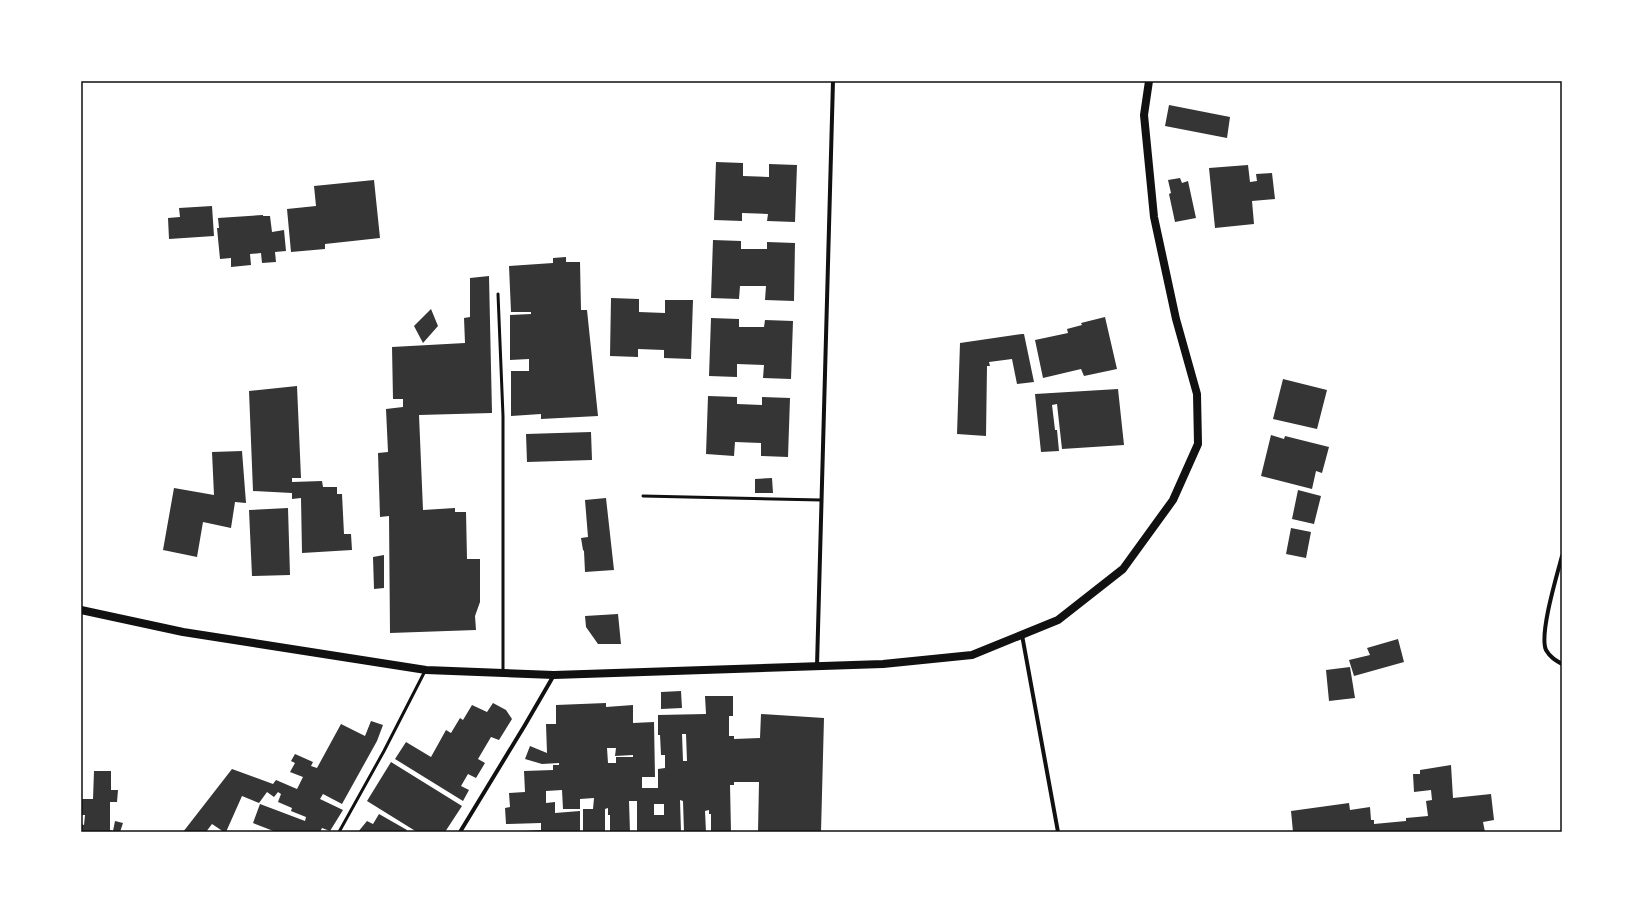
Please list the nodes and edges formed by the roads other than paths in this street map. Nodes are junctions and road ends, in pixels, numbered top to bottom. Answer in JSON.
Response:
{"nodes":[{"id":1,"x":833,"y":81,"type":"edge"},
{"id":2,"x":1149,"y":81,"type":"edge"},
{"id":3,"x":498,"y":294,"type":"dead end"},
{"id":4,"x":643,"y":496,"type":"dead end"},
{"id":5,"x":821,"y":500,"type":"junction"},
{"id":6,"x":1562,"y":556,"type":"edge"},
{"id":7,"x":81,"y":610,"type":"edge"},
{"id":8,"x":1022,"y":634,"type":"junction"},
{"id":9,"x":1562,"y":664,"type":"edge"},
{"id":10,"x":817,"y":666,"type":"junction"},
{"id":11,"x":426,"y":670,"type":"junction"},
{"id":12,"x":503,"y":674,"type":"junction"},
{"id":13,"x":554,"y":675,"type":"junction"},
{"id":14,"x":338,"y":832,"type":"edge"},
{"id":15,"x":460,"y":832,"type":"edge"},
{"id":16,"x":1057,"y":832,"type":"edge"}],
"edges":[{"from":1,"to":5,"type":"street"},
{"from":2,"to":8,"type":"main road"},
{"from":3,"to":12,"type":"lane"},
{"from":4,"to":5,"type":"lane"},
{"from":5,"to":10,"type":"street"},
{"from":6,"to":9,"type":"street"},
{"from":7,"to":11,"type":"main road"},
{"from":8,"to":10,"type":"main road"},
{"from":8,"to":16,"type":"street"},
{"from":10,"to":13,"type":"main road"},
{"from":11,"to":12,"type":"main road"},
{"from":11,"to":14,"type":"lane"},
{"from":12,"to":13,"type":"main road"},
{"from":13,"to":15,"type":"street"}]}
